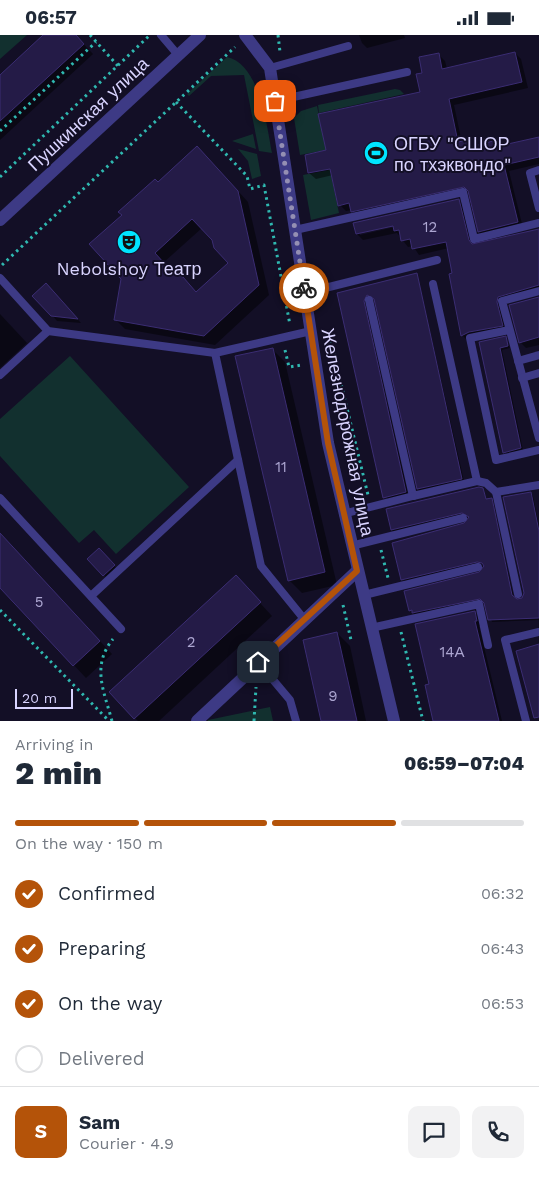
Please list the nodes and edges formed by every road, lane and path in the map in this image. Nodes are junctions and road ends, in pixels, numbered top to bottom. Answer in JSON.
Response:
{"nodes":[{"id":1,"x":90,"y":35,"type":"edge"},
{"id":2,"x":150,"y":35,"type":"edge"},
{"id":3,"x":161,"y":35,"type":"edge"},
{"id":4,"x":200,"y":35,"type":"edge"},
{"id":5,"x":278,"y":35,"type":"edge"},
{"id":6,"x":246,"y":36,"type":"edge"},
{"id":7,"x":96,"y":43,"type":"junction"},
{"id":8,"x":348,"y":47,"type":"dead end"},
{"id":9,"x":178,"y":55,"type":"junction"},
{"id":10,"x":118,"y":66,"type":"junction"},
{"id":11,"x":276,"y":67,"type":"junction"},
{"id":12,"x":407,"y":71,"type":"dead end"},
{"id":13,"x":275,"y":101,"type":"junction"},
{"id":14,"x":176,"y":103,"type":"junction"},
{"id":15,"x":0,"y":131,"type":"edge"},
{"id":16,"x":539,"y":170,"type":"edge"},
{"id":17,"x":0,"y":177,"type":"edge"},
{"id":18,"x":539,"y":208,"type":"edge"},
{"id":19,"x":0,"y":220,"type":"edge"},
{"id":20,"x":539,"y":223,"type":"edge"},
{"id":21,"x":295,"y":229,"type":"junction"},
{"id":22,"x":437,"y":260,"type":"dead end"},
{"id":23,"x":0,"y":267,"type":"edge"},
{"id":24,"x":0,"y":278,"type":"edge"},
{"id":25,"x":433,"y":284,"type":"dead end"},
{"id":26,"x":539,"y":291,"type":"edge"},
{"id":27,"x":305,"y":293,"type":"junction"},
{"id":28,"x":369,"y":300,"type":"dead end"},
{"id":29,"x":509,"y":330,"type":"junction"},
{"id":30,"x":48,"y":331,"type":"junction"},
{"id":31,"x":311,"y":331,"type":"junction"},
{"id":32,"x":328,"y":332,"type":"dead end"},
{"id":33,"x":292,"y":335,"type":"junction"},
{"id":34,"x":282,"y":337,"type":"junction"},
{"id":35,"x":214,"y":353,"type":"junction"},
{"id":36,"x":539,"y":355,"type":"edge"},
{"id":37,"x":518,"y":361,"type":"junction"},
{"id":38,"x":316,"y":362,"type":"junction"},
{"id":39,"x":539,"y":373,"type":"edge"},
{"id":40,"x":0,"y":375,"type":"edge"},
{"id":41,"x":522,"y":377,"type":"junction"},
{"id":42,"x":539,"y":438,"type":"edge"},
{"id":43,"x":539,"y":450,"type":"edge"},
{"id":44,"x":238,"y":461,"type":"junction"},
{"id":45,"x":477,"y":481,"type":"junction"},
{"id":46,"x":539,"y":485,"type":"edge"},
{"id":47,"x":496,"y":492,"type":"junction"},
{"id":48,"x":413,"y":496,"type":"junction"},
{"id":49,"x":0,"y":497,"type":"edge"},
{"id":50,"x":370,"y":507,"type":"junction"},
{"id":51,"x":343,"y":513,"type":"junction"},
{"id":52,"x":463,"y":518,"type":"dead end"},
{"id":53,"x":378,"y":539,"type":"junction"},
{"id":54,"x":351,"y":546,"type":"junction"},
{"id":55,"x":478,"y":567,"type":"dead end"},
{"id":56,"x":357,"y":571,"type":"junction"},
{"id":57,"x":339,"y":587,"type":"junction"},
{"id":58,"x":390,"y":589,"type":"junction"},
{"id":59,"x":518,"y":594,"type":"dead end"},
{"id":60,"x":364,"y":595,"type":"junction"},
{"id":61,"x":91,"y":596,"type":"junction"},
{"id":62,"x":0,"y":610,"type":"edge"},
{"id":63,"x":304,"y":619,"type":"junction"},
{"id":64,"x":399,"y":621,"type":"junction"},
{"id":65,"x":371,"y":628,"type":"junction"},
{"id":66,"x":121,"y":629,"type":"joint"},
{"id":67,"x":539,"y":632,"type":"edge"},
{"id":68,"x":351,"y":640,"type":"dead end"},
{"id":69,"x":488,"y":645,"type":"dead end"},
{"id":70,"x":258,"y":662,"type":"junction"},
{"id":71,"x":110,"y":721,"type":"edge"},
{"id":72,"x":197,"y":721,"type":"edge"},
{"id":73,"x":254,"y":721,"type":"edge"},
{"id":74,"x":296,"y":721,"type":"edge"},
{"id":75,"x":394,"y":721,"type":"edge"},
{"id":76,"x":423,"y":721,"type":"edge"},
{"id":77,"x":526,"y":721,"type":"edge"}],
"edges":[{"from":1,"to":7,"type":"path"},
{"from":2,"to":10,"type":"path"},
{"from":3,"to":9,"type":"lane"},
{"from":4,"to":9,"type":"street","name":"Пушкинская улица"},
{"from":5,"to":11,"type":"path"},
{"from":6,"to":11,"type":"street","name":"Железнодорожная улица"},
{"from":6,"to":14,"type":"path"},
{"from":7,"to":10,"type":"path"},
{"from":7,"to":15,"type":"path"},
{"from":8,"to":11,"type":"lane"},
{"from":9,"to":19,"type":"street","name":"Пушкинская улица"},
{"from":10,"to":17,"type":"path"},
{"from":11,"to":13,"type":"street","name":"Железнодорожная улица"},
{"from":12,"to":13,"type":"lane"},
{"from":13,"to":21,"type":"street","name":"Железнодорожная улица"},
{"from":14,"to":23,"type":"path"},
{"from":14,"to":33,"type":"path"},
{"from":16,"to":18,"type":"lane"},
{"from":20,"to":21,"type":"lane"},
{"from":21,"to":27,"type":"street","name":"Железнодорожная улица"},
{"from":22,"to":27,"type":"lane"},
{"from":24,"to":30,"type":"lane"},
{"from":25,"to":45,"type":"lane"},
{"from":26,"to":29,"type":"lane"},
{"from":27,"to":31,"type":"street","name":"Железнодорожная улица"},
{"from":28,"to":48,"type":"lane"},
{"from":29,"to":37,"type":"lane"},
{"from":29,"to":43,"type":"lane"},
{"from":30,"to":35,"type":"lane"},
{"from":30,"to":40,"type":"lane"},
{"from":31,"to":33,"type":"lane"},
{"from":31,"to":38,"type":"street","name":"Железнодорожная улица"},
{"from":32,"to":50,"type":"path"},
{"from":33,"to":34,"type":"lane"},
{"from":34,"to":35,"type":"lane"},
{"from":34,"to":38,"type":"path"},
{"from":35,"to":44,"type":"lane"},
{"from":36,"to":37,"type":"lane"},
{"from":37,"to":41,"type":"lane"},
{"from":38,"to":51,"type":"street","name":"Железнодорожная улица"},
{"from":39,"to":41,"type":"lane"},
{"from":41,"to":42,"type":"lane"},
{"from":44,"to":61,"type":"lane"},
{"from":44,"to":63,"type":"lane"},
{"from":45,"to":47,"type":"lane"},
{"from":45,"to":48,"type":"lane"},
{"from":46,"to":47,"type":"lane"},
{"from":47,"to":59,"type":"lane"},
{"from":48,"to":50,"type":"lane"},
{"from":49,"to":61,"type":"lane"},
{"from":50,"to":51,"type":"lane"},
{"from":51,"to":54,"type":"street","name":"Железнодорожная улица"},
{"from":52,"to":53,"type":"lane"},
{"from":53,"to":54,"type":"lane"},
{"from":53,"to":58,"type":"path"},
{"from":54,"to":56,"type":"street","name":"Железнодорожная улица"},
{"from":55,"to":58,"type":"lane"},
{"from":56,"to":57,"type":"street"},
{"from":56,"to":60,"type":"street","name":"Железнодорожная улица"},
{"from":57,"to":63,"type":"street"},
{"from":57,"to":68,"type":"path"},
{"from":58,"to":60,"type":"lane"},
{"from":60,"to":65,"type":"street","name":"Железнодорожная улица"},
{"from":61,"to":66,"type":"lane"},
{"from":62,"to":71,"type":"path"},
{"from":63,"to":70,"type":"street"},
{"from":64,"to":65,"type":"lane"},
{"from":64,"to":69,"type":"lane"},
{"from":64,"to":76,"type":"path"},
{"from":65,"to":75,"type":"street","name":"Железнодорожная улица"},
{"from":66,"to":71,"type":"path"},
{"from":67,"to":77,"type":"lane"},
{"from":70,"to":72,"type":"street"},
{"from":70,"to":73,"type":"path"},
{"from":70,"to":74,"type":"lane"}]}
